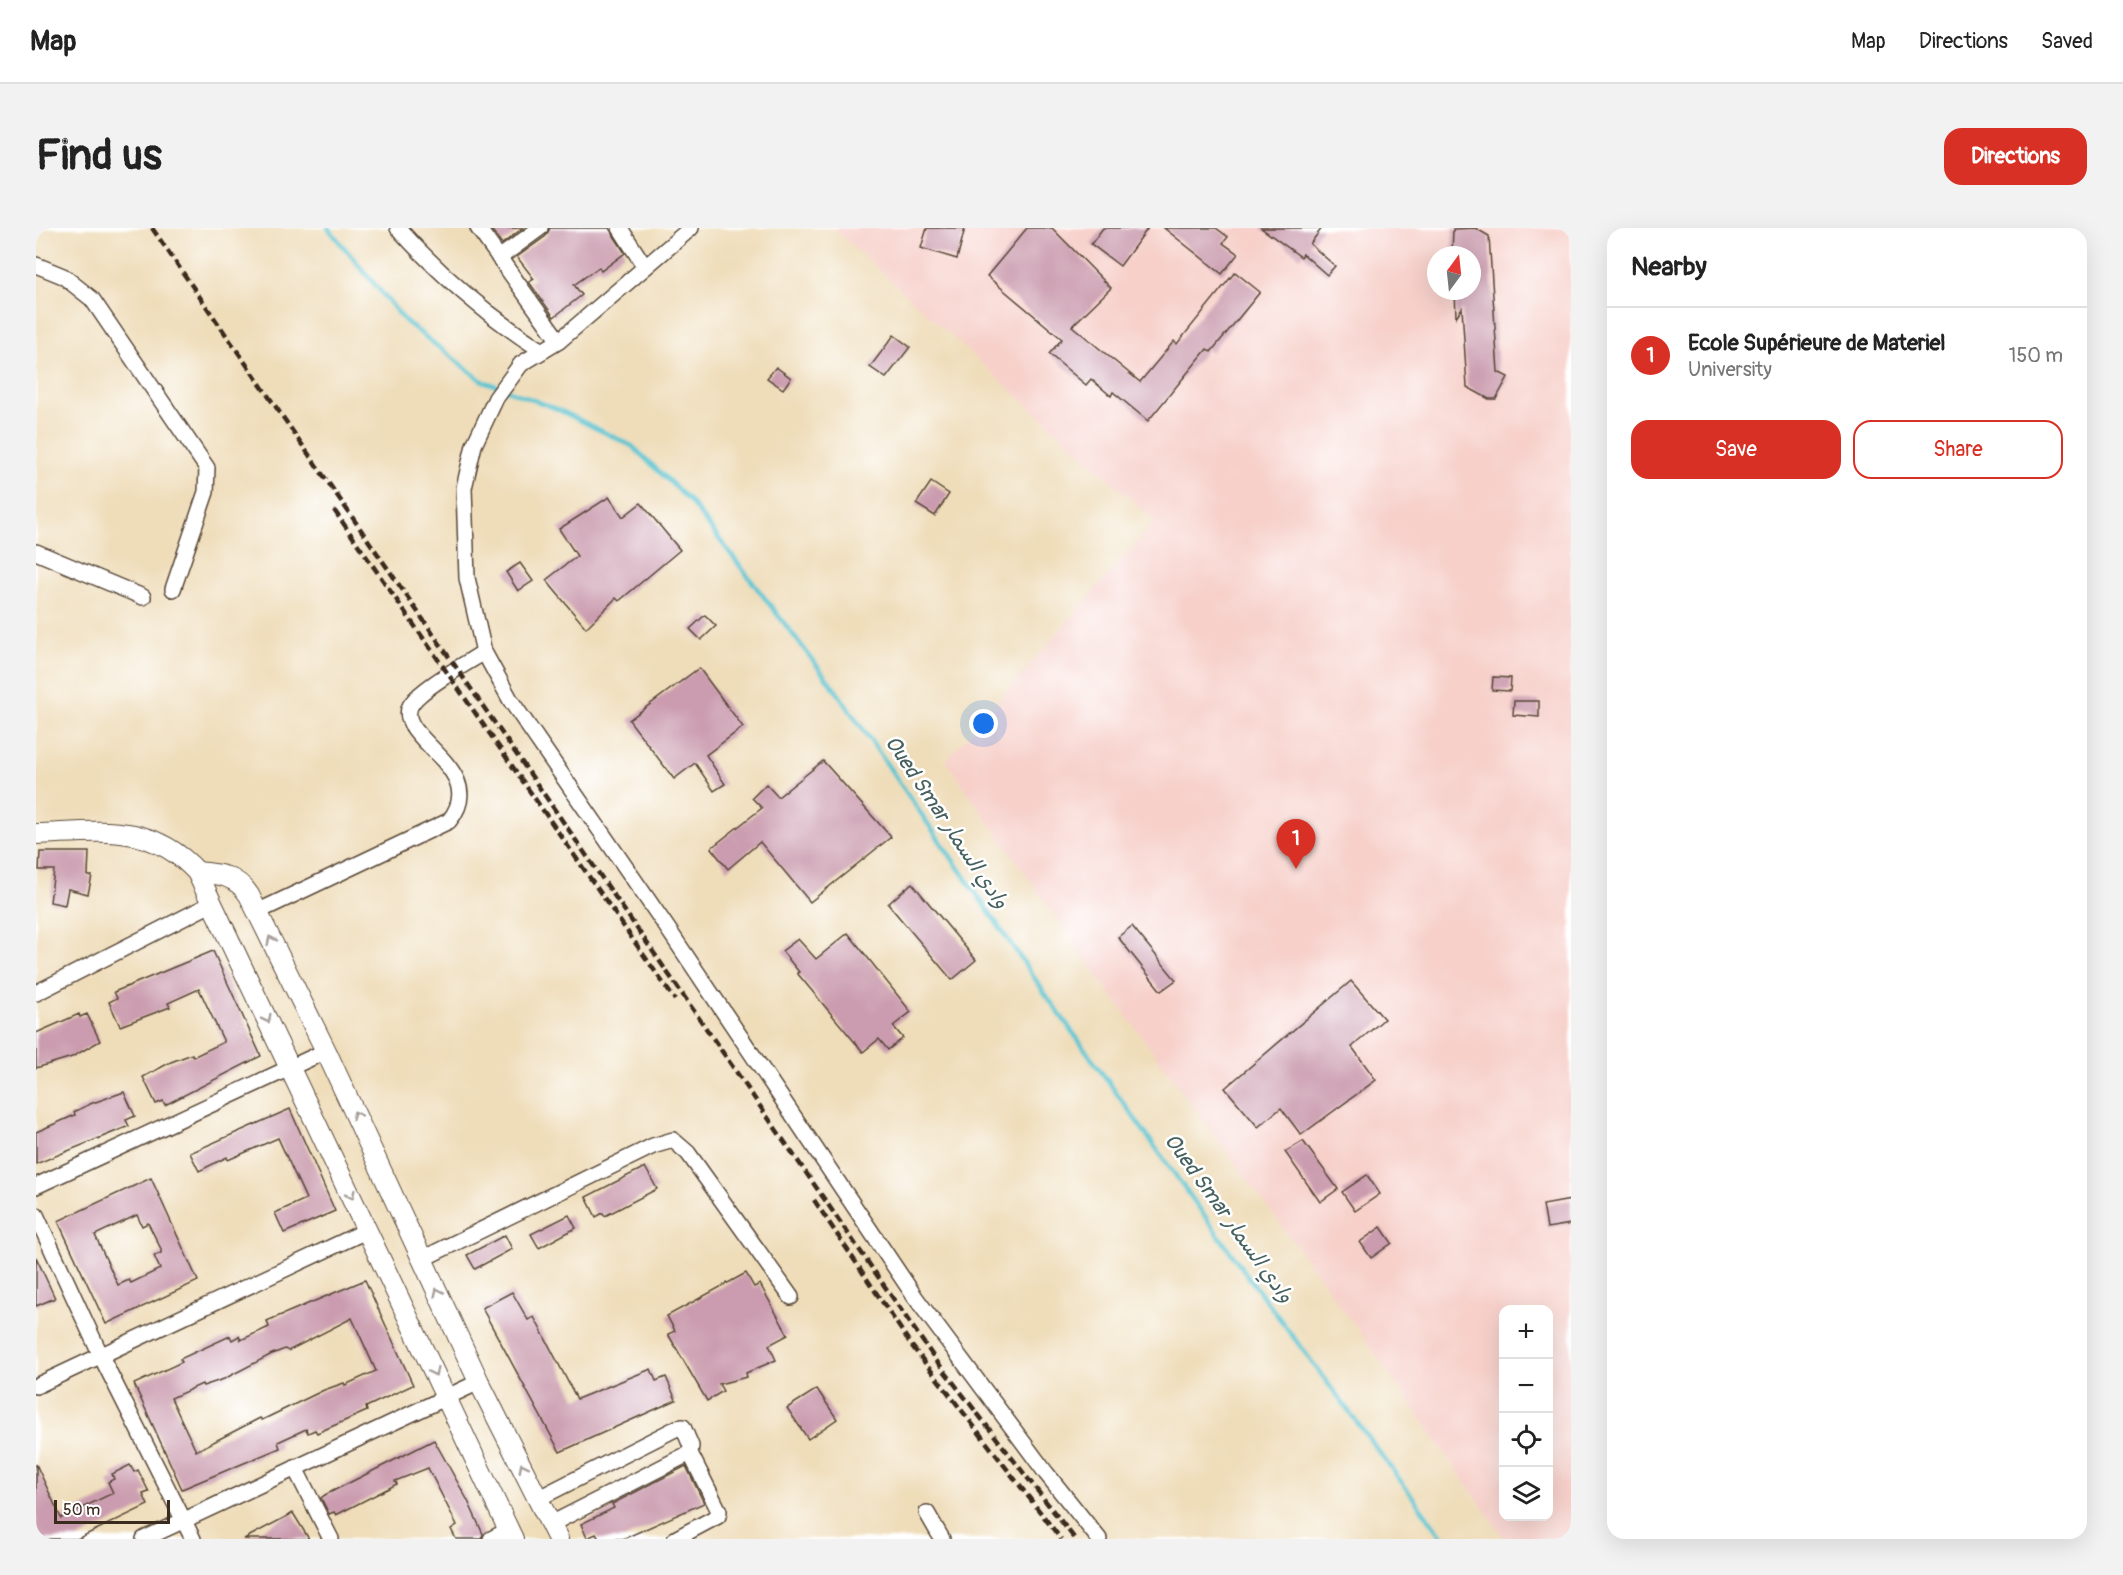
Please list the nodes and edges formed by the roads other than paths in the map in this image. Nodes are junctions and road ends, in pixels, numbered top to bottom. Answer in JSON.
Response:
{"nodes":[{"id":1,"x":398,"y":228,"type":"edge"},
{"id":2,"x":478,"y":228,"type":"edge"},
{"id":3,"x":540,"y":228,"type":"edge"},
{"id":4,"x":620,"y":228,"type":"edge"},
{"id":5,"x":691,"y":228,"type":"edge"},
{"id":6,"x":499,"y":258,"type":"junction"},
{"id":7,"x":36,"y":265,"type":"edge"},
{"id":8,"x":645,"y":267,"type":"junction"},
{"id":9,"x":559,"y":341,"type":"junction"},
{"id":10,"x":541,"y":350,"type":"junction"},
{"id":11,"x":36,"y":552,"type":"edge"},
{"id":12,"x":173,"y":589,"type":"dead end"},
{"id":13,"x":143,"y":597,"type":"dead end"},
{"id":14,"x":484,"y":652,"type":"junction"},
{"id":15,"x":36,"y":834,"type":"edge"},
{"id":16,"x":197,"y":872,"type":"junction"},
{"id":17,"x":211,"y":904,"type":"junction"},
{"id":18,"x":257,"y":912,"type":"junction"},
{"id":19,"x":36,"y":993,"type":"edge"},
{"id":20,"x":326,"y":1051,"type":"junction"},
{"id":21,"x":290,"y":1068,"type":"junction"},
{"id":22,"x":36,"y":1186,"type":"edge"},
{"id":23,"x":36,"y":1215,"type":"edge"},
{"id":24,"x":368,"y":1230,"type":"junction"},
{"id":25,"x":422,"y":1259,"type":"junction"},
{"id":26,"x":790,"y":1297,"type":"dead end"},
{"id":27,"x":102,"y":1356,"type":"junction"},
{"id":28,"x":479,"y":1382,"type":"junction"},
{"id":29,"x":36,"y":1386,"type":"edge"},
{"id":30,"x":446,"y":1397,"type":"junction"},
{"id":31,"x":690,"y":1453,"type":"junction"},
{"id":32,"x":295,"y":1468,"type":"junction"},
{"id":33,"x":538,"y":1498,"type":"junction"},
{"id":34,"x":927,"y":1513,"type":"dead end"},
{"id":35,"x":183,"y":1520,"type":"junction"},
{"id":36,"x":554,"y":1532,"type":"edge"},
{"id":37,"x":511,"y":1534,"type":"edge"},
{"id":38,"x":144,"y":1539,"type":"edge"},
{"id":39,"x":193,"y":1539,"type":"edge"},
{"id":40,"x":331,"y":1539,"type":"edge"},
{"id":41,"x":491,"y":1539,"type":"edge"},
{"id":42,"x":675,"y":1539,"type":"edge"},
{"id":43,"x":942,"y":1539,"type":"edge"},
{"id":44,"x":1099,"y":1539,"type":"edge"}],
"edges":[{"from":1,"to":10,"type":"street"},
{"from":2,"to":6,"type":"street"},
{"from":3,"to":6,"type":"street"},
{"from":4,"to":8,"type":"street"},
{"from":5,"to":8,"type":"street"},
{"from":6,"to":9,"type":"street"},
{"from":7,"to":12,"type":"street"},
{"from":8,"to":9,"type":"street"},
{"from":9,"to":10,"type":"street"},
{"from":10,"to":14,"type":"street"},
{"from":11,"to":13,"type":"street"},
{"from":14,"to":18,"type":"street"},
{"from":14,"to":44,"type":"street"},
{"from":15,"to":16,"type":"street"},
{"from":16,"to":17,"type":"street"},
{"from":16,"to":18,"type":"street"},
{"from":17,"to":19,"type":"street"},
{"from":17,"to":21,"type":"street","one_way":true},
{"from":20,"to":18,"type":"street","one_way":true},
{"from":20,"to":21,"type":"street"},
{"from":25,"to":20,"type":"street","one_way":true},
{"from":21,"to":22,"type":"street"},
{"from":21,"to":24,"type":"street","one_way":true},
{"from":23,"to":27,"type":"street"},
{"from":24,"to":27,"type":"street"},
{"from":24,"to":30,"type":"street","one_way":true},
{"from":25,"to":26,"type":"street"},
{"from":28,"to":25,"type":"street","one_way":true},
{"from":27,"to":29,"type":"street"},
{"from":27,"to":35,"type":"street"},
{"from":28,"to":30,"type":"street"},
{"from":33,"to":28,"type":"street","one_way":true},
{"from":30,"to":32,"type":"street"},
{"from":30,"to":37,"type":"street"},
{"from":31,"to":33,"type":"street"},
{"from":31,"to":36,"type":"street"},
{"from":31,"to":42,"type":"street"},
{"from":32,"to":35,"type":"street"},
{"from":32,"to":40,"type":"street"},
{"from":33,"to":36,"type":"street"},
{"from":34,"to":43,"type":"street"},
{"from":35,"to":38,"type":"street"},
{"from":35,"to":39,"type":"street"},
{"from":37,"to":41,"type":"street"}]}
